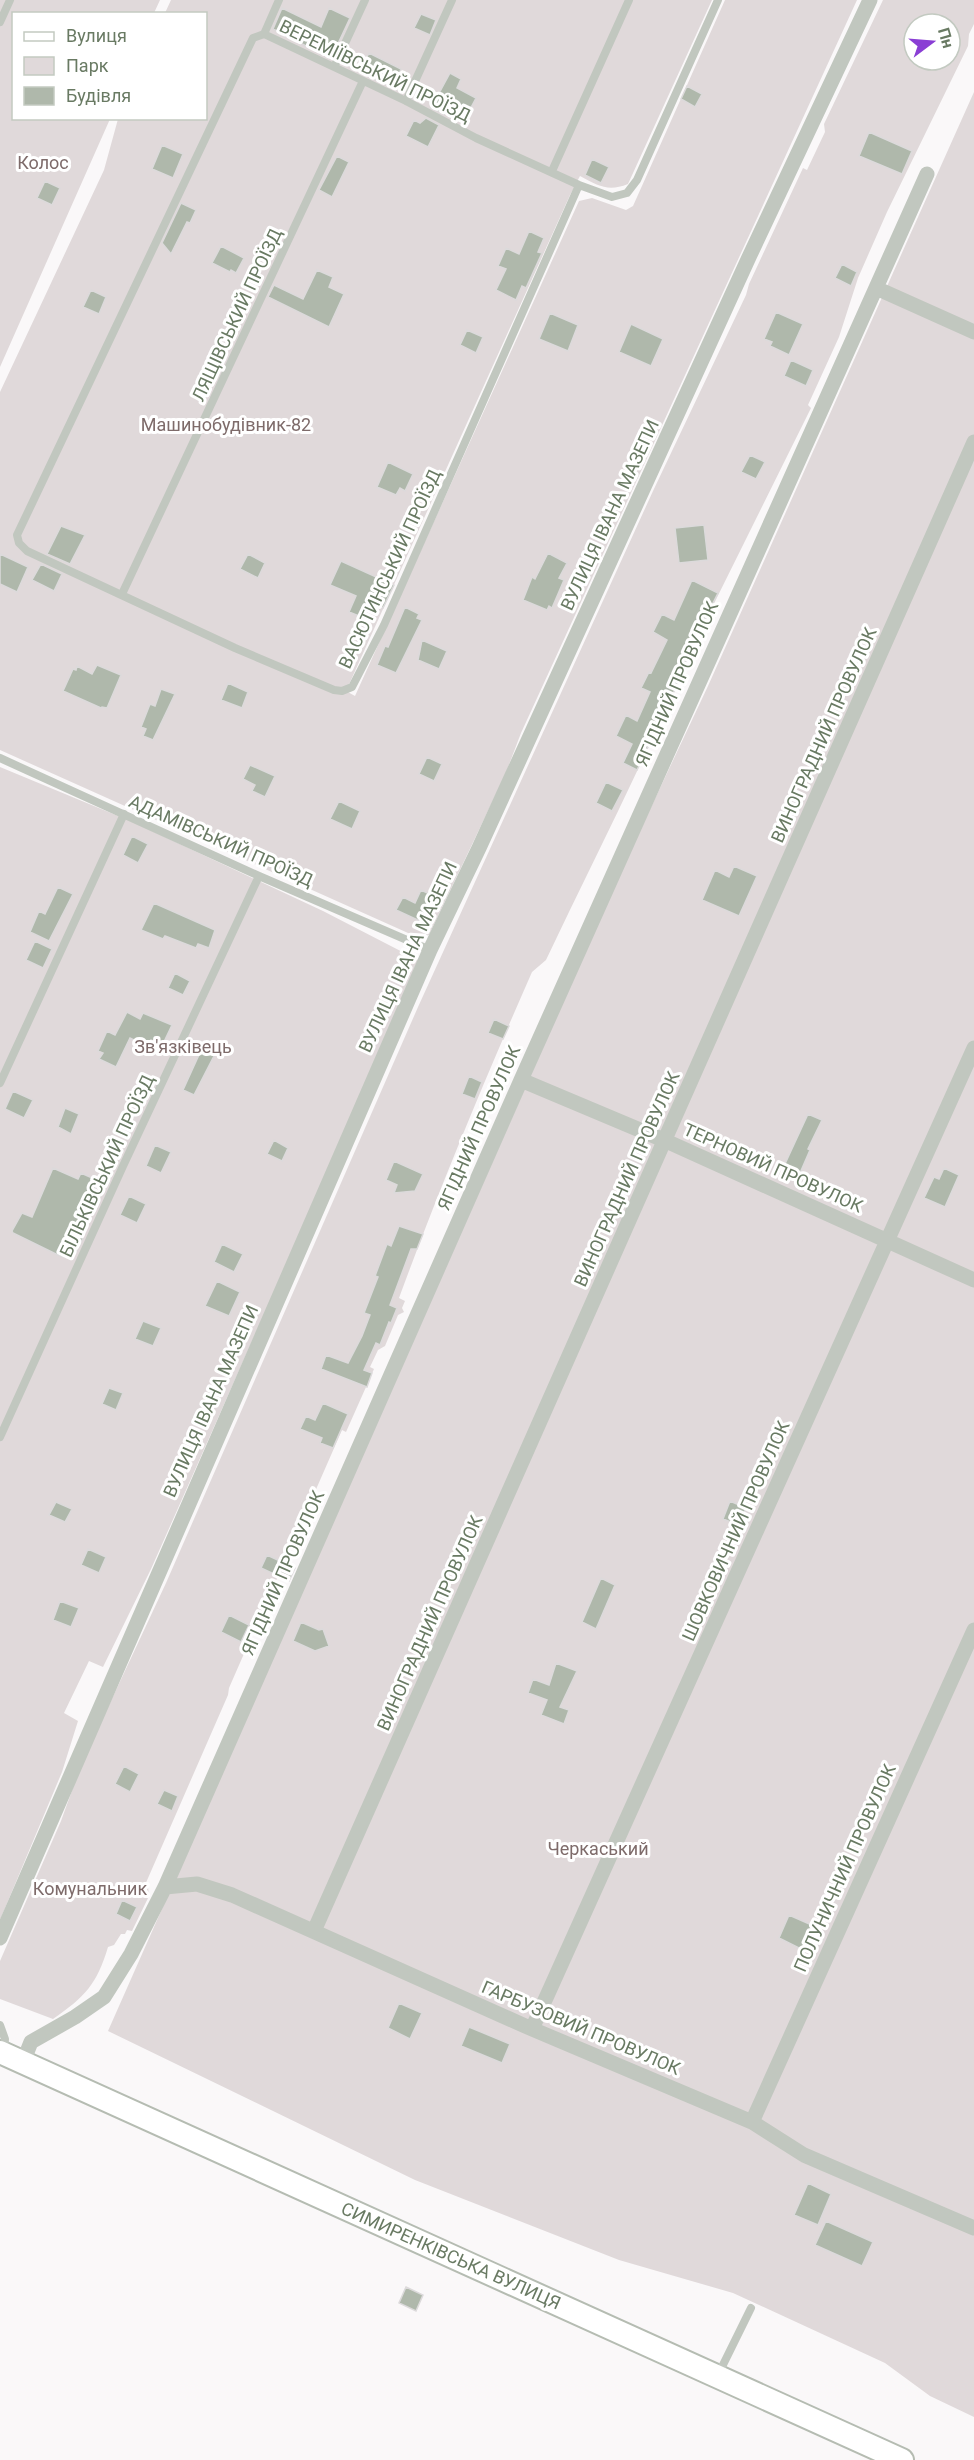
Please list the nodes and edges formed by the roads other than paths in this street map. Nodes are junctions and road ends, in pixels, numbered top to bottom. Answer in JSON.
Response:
{"nodes":[{"id":1,"x":10,"y":0,"type":"edge"},
{"id":2,"x":279,"y":0,"type":"edge"},
{"id":3,"x":365,"y":0,"type":"edge"},
{"id":4,"x":452,"y":0,"type":"edge"},
{"id":5,"x":630,"y":0,"type":"edge"},
{"id":6,"x":718,"y":0,"type":"edge"},
{"id":7,"x":870,"y":0,"type":"edge"},
{"id":8,"x":0,"y":22,"type":"edge"},
{"id":9,"x":264,"y":33,"type":"junction"},
{"id":10,"x":335,"y":65,"type":"junction"},
{"id":11,"x":363,"y":81,"type":"junction"},
{"id":12,"x":406,"y":101,"type":"junction"},
{"id":13,"x":552,"y":171,"type":"junction"},
{"id":14,"x":927,"y":174,"type":"dead end"},
{"id":15,"x":579,"y":185,"type":"junction"},
{"id":16,"x":876,"y":288,"type":"junction"},
{"id":17,"x":974,"y":332,"type":"edge"},
{"id":18,"x":974,"y":442,"type":"edge"},
{"id":19,"x":17,"y":535,"type":"joint"},
{"id":20,"x":122,"y":594,"type":"junction"},
{"id":21,"x":0,"y":758,"type":"edge"},
{"id":22,"x":123,"y":814,"type":"junction"},
{"id":23,"x":260,"y":876,"type":"junction"},
{"id":24,"x":430,"y":950,"type":"junction"},
{"id":25,"x":974,"y":1048,"type":"edge"},
{"id":26,"x":521,"y":1080,"type":"junction"},
{"id":27,"x":0,"y":1083,"type":"edge"},
{"id":28,"x":666,"y":1141,"type":"junction"},
{"id":29,"x":888,"y":1241,"type":"junction"},
{"id":30,"x":974,"y":1280,"type":"edge"},
{"id":31,"x":0,"y":1437,"type":"edge"},
{"id":32,"x":974,"y":1630,"type":"edge"},
{"id":33,"x":165,"y":1887,"type":"junction"},
{"id":34,"x":314,"y":1931,"type":"junction"},
{"id":35,"x":0,"y":1938,"type":"edge"},
{"id":36,"x":0,"y":2025,"type":"edge"},
{"id":37,"x":532,"y":2029,"type":"junction"},
{"id":38,"x":9,"y":2056,"type":"edge"},
{"id":39,"x":752,"y":2122,"type":"junction"},
{"id":40,"x":973,"y":2224,"type":"edge"},
{"id":41,"x":751,"y":2308,"type":"dead end"},
{"id":42,"x":717,"y":2376,"type":"junction"},
{"id":43,"x":902,"y":2460,"type":"edge"}],
"edges":[{"from":1,"to":8,"type":"lane"},
{"from":2,"to":9,"type":"lane"},
{"from":3,"to":10,"type":"lane"},
{"from":4,"to":12,"type":"lane"},
{"from":5,"to":13,"type":"lane"},
{"from":6,"to":15,"type":"lane","name":"ВЕРЕМІЇВСЬКИЙ ПРОЇЗД"},
{"from":7,"to":24,"type":"street","name":"ВУЛИЦЯ ІВАНА МАЗЕПИ"},
{"from":9,"to":10,"type":"lane","name":"ВЕРЕМІЇВСЬКИЙ ПРОЇЗД"},
{"from":9,"to":19,"type":"lane","name":"ВЕРЕМІЇВСЬКИЙ ПРОЇЗД"},
{"from":10,"to":11,"type":"lane","name":"ВЕРЕМІЇВСЬКИЙ ПРОЇЗД"},
{"from":11,"to":12,"type":"lane","name":"ВЕРЕМІЇВСЬКИЙ ПРОЇЗД"},
{"from":11,"to":20,"type":"lane","name":"ЛЯЩІВСЬКИЙ ПРОЇЗД"},
{"from":12,"to":13,"type":"lane","name":"ВЕРЕМІЇВСЬКИЙ ПРОЇЗД"},
{"from":13,"to":15,"type":"lane","name":"ВЕРЕМІЇВСЬКИЙ ПРОЇЗД"},
{"from":14,"to":16,"type":"street","name":"ЯГІДНИЙ ПРОВУЛОК"},
{"from":15,"to":20,"type":"lane","name":"ВАСЮТИНСЬКИЙ ПРОЇЗД"},
{"from":16,"to":17,"type":"street"},
{"from":16,"to":26,"type":"street","name":"ЯГІДНИЙ ПРОВУЛОК"},
{"from":18,"to":28,"type":"street","name":"ВИНОГРАДНИЙ ПРОВУЛОК"},
{"from":19,"to":20,"type":"lane","name":"ВАСЮТИНСЬКИЙ ПРОЇЗД"},
{"from":21,"to":22,"type":"lane","name":"АДАМІВСЬКИЙ ПРОЇЗД"},
{"from":22,"to":23,"type":"lane","name":"АДАМІВСЬКИЙ ПРОЇЗД"},
{"from":22,"to":27,"type":"lane"},
{"from":23,"to":24,"type":"lane","name":"АДАМІВСЬКИЙ ПРОЇЗД"},
{"from":23,"to":31,"type":"lane","name":"БІЛЬКІВСЬКИЙ ПРОЇЗД"},
{"from":24,"to":35,"type":"street","name":"ВУЛИЦЯ ІВАНА МАЗЕПИ"},
{"from":25,"to":29,"type":"street","name":"ШОВКОВИЧНИЙ ПРОВУЛОК"},
{"from":26,"to":28,"type":"street","name":"ТЕРНОВИЙ ПРОВУЛОК"},
{"from":26,"to":33,"type":"street","name":"ЯГІДНИЙ ПРОВУЛОК"},
{"from":28,"to":29,"type":"street","name":"ТЕРНОВИЙ ПРОВУЛОК"},
{"from":28,"to":34,"type":"street","name":"ВИНОГРАДНИЙ ПРОВУЛОК"},
{"from":29,"to":30,"type":"street","name":"ТЕРНОВИЙ ПРОВУЛОК"},
{"from":29,"to":37,"type":"street","name":"ШОВКОВИЧНИЙ ПРОВУЛОК"},
{"from":32,"to":39,"type":"street","name":"ПОЛУНИЧНИЙ ПРОВУЛОК"},
{"from":33,"to":34,"type":"street","name":"ГАРБУЗОВИЙ ПРОВУЛОК"},
{"from":33,"to":38,"type":"street","name":"ЯГІДНИЙ ПРОВУЛОК"},
{"from":34,"to":37,"type":"street","name":"ГАРБУЗОВИЙ ПРОВУЛОК"},
{"from":36,"to":38,"type":"lane"},
{"from":37,"to":39,"type":"street","name":"ГАРБУЗОВИЙ ПРОВУЛОК"},
{"from":38,"to":42,"type":"main road","name":"СИМИРЕНКІВСЬКА ВУЛИЦЯ"},
{"from":39,"to":40,"type":"street","name":"ГАРБУЗОВИЙ ПРОВУЛОК"},
{"from":41,"to":42,"type":"lane"},
{"from":42,"to":43,"type":"main road","name":"СИМИРЕНКІВСЬКА ВУЛИЦЯ"}]}
